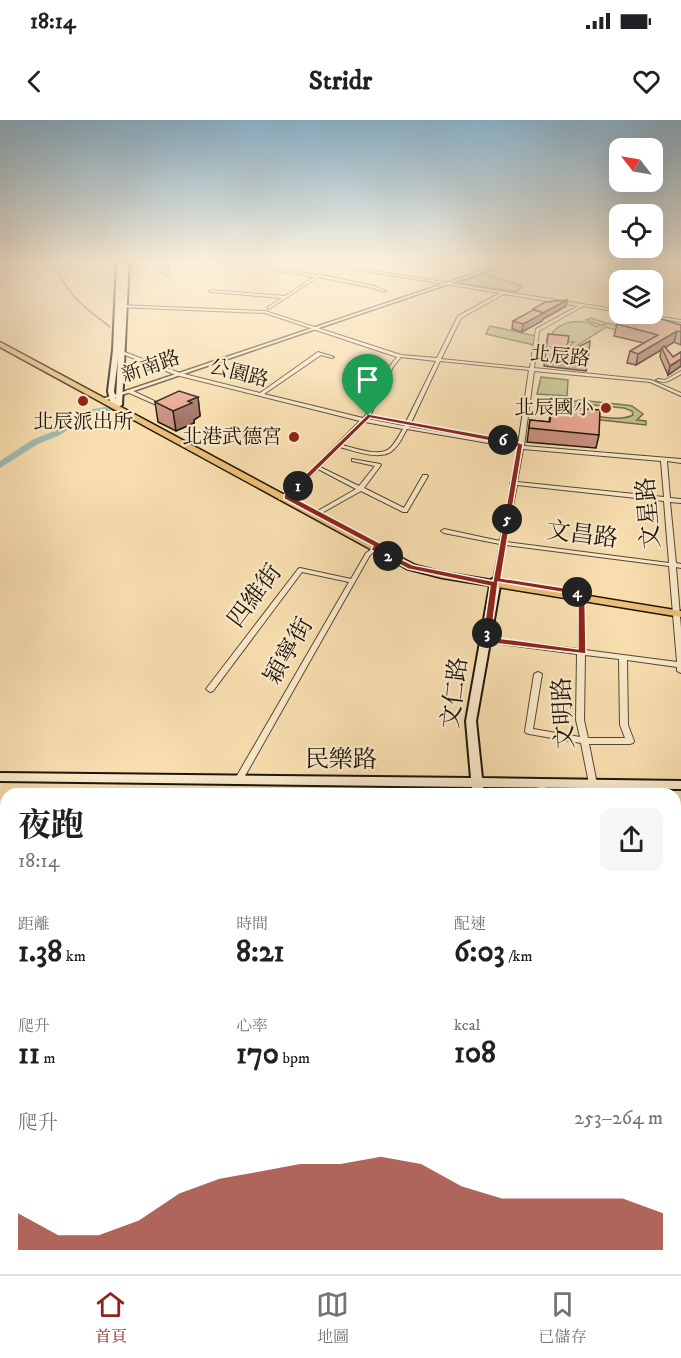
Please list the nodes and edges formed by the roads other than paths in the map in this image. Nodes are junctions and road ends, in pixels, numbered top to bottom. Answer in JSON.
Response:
{"nodes":[{"id":1,"x":120,"y":314,"type":"edge"},
{"id":2,"x":272,"y":314,"type":"edge"},
{"id":3,"x":356,"y":314,"type":"edge"},
{"id":4,"x":465,"y":314,"type":"edge"},
{"id":5,"x":566,"y":314,"type":"edge"},
{"id":6,"x":663,"y":318,"type":"edge"},
{"id":7,"x":681,"y":321,"type":"edge"},
{"id":8,"x":314,"y":328,"type":"junction"},
{"id":9,"x":0,"y":342,"type":"edge"},
{"id":10,"x":120,"y":350,"type":"junction"},
{"id":11,"x":400,"y":356,"type":"junction"},
{"id":12,"x":332,"y":357,"type":"dead end"},
{"id":13,"x":438,"y":360,"type":"junction"},
{"id":14,"x":530,"y":369,"type":"junction"},
{"id":15,"x":185,"y":371,"type":"junction"},
{"id":16,"x":681,"y":372,"type":"edge"},
{"id":17,"x":178,"y":374,"type":"junction"},
{"id":18,"x":651,"y":381,"type":"junction"},
{"id":19,"x":129,"y":391,"type":"junction"},
{"id":20,"x":262,"y":393,"type":"junction"},
{"id":21,"x":119,"y":394,"type":"junction"},
{"id":22,"x":681,"y":395,"type":"edge"},
{"id":23,"x":111,"y":401,"type":"junction"},
{"id":24,"x":170,"y":409,"type":"edge"},
{"id":25,"x":365,"y":418,"type":"junction"},
{"id":26,"x":407,"y":426,"type":"junction"},
{"id":27,"x":338,"y":445,"type":"junction"},
{"id":28,"x":520,"y":446,"type":"junction"},
{"id":29,"x":354,"y":459,"type":"dead end"},
{"id":30,"x":664,"y":459,"type":"junction"},
{"id":31,"x":681,"y":461,"type":"edge"},
{"id":32,"x":317,"y":468,"type":"junction"},
{"id":33,"x":425,"y":476,"type":"dead end"},
{"id":34,"x":513,"y":483,"type":"junction"},
{"id":35,"x":360,"y":489,"type":"junction"},
{"id":36,"x":284,"y":498,"type":"junction"},
{"id":37,"x":667,"y":499,"type":"junction"},
{"id":38,"x":681,"y":501,"type":"edge"},
{"id":39,"x":318,"y":513,"type":"junction"},
{"id":40,"x":444,"y":531,"type":"dead end"},
{"id":41,"x":503,"y":543,"type":"junction"},
{"id":42,"x":377,"y":547,"type":"junction"},
{"id":43,"x":673,"y":565,"type":"junction"},
{"id":44,"x":681,"y":566,"type":"edge"},
{"id":45,"x":352,"y":581,"type":"junction"},
{"id":46,"x":496,"y":582,"type":"junction"},
{"id":47,"x":582,"y":596,"type":"junction"},
{"id":48,"x":679,"y":612,"type":"edge"},
{"id":49,"x":486,"y":640,"type":"junction"},
{"id":50,"x":583,"y":652,"type":"junction"},
{"id":51,"x":623,"y":658,"type":"junction"},
{"id":52,"x":681,"y":665,"type":"edge"},
{"id":53,"x":681,"y":671,"type":"edge"},
{"id":54,"x":538,"y":674,"type":"dead end"},
{"id":55,"x":210,"y":689,"type":"dead end"},
{"id":56,"x":583,"y":741,"type":"junction"},
{"id":57,"x":0,"y":777,"type":"edge"},
{"id":58,"x":238,"y":781,"type":"junction"},
{"id":59,"x":681,"y":785,"type":"edge"},
{"id":60,"x":477,"y":788,"type":"edge"},
{"id":61,"x":542,"y":788,"type":"edge"},
{"id":62,"x":594,"y":788,"type":"edge"}],
"edges":[{"from":1,"to":10,"type":"main road"},
{"from":2,"to":8,"type":"street","name":"北辰路"},
{"from":3,"to":8,"type":"street","name":"新南路"},
{"from":4,"to":13,"type":"street"},
{"from":5,"to":14,"type":"street","name":"文仁路"},
{"from":6,"to":7,"type":"street"},
{"from":8,"to":11,"type":"street","name":"北辰路"},
{"from":8,"to":15,"type":"street","name":"新南路"},
{"from":9,"to":23,"type":"main road"},
{"from":10,"to":15,"type":"street","name":"公園路"},
{"from":10,"to":17,"type":"street","name":"公園路"},
{"from":10,"to":21,"type":"main road"},
{"from":10,"to":23,"type":"main road"},
{"from":11,"to":13,"type":"street","name":"北辰路"},
{"from":11,"to":25,"type":"street"},
{"from":12,"to":20,"type":"street"},
{"from":13,"to":14,"type":"street","name":"北辰路"},
{"from":13,"to":26,"type":"street"},
{"from":14,"to":18,"type":"street","name":"北辰路"},
{"from":14,"to":28,"type":"street","name":"文仁路"},
{"from":15,"to":17,"type":"street","name":"新南路"},
{"from":15,"to":20,"type":"street","name":"公園路"},
{"from":16,"to":18,"type":"street"},
{"from":17,"to":19,"type":"street","name":"新南路"},
{"from":17,"to":20,"type":"street","name":"公園路"},
{"from":18,"to":22,"type":"street","name":"北辰路"},
{"from":19,"to":21,"type":"street","name":"新南路"},
{"from":19,"to":24,"type":"street"},
{"from":20,"to":25,"type":"street","name":"公園路"},
{"from":21,"to":23,"type":"main road"},
{"from":21,"to":23,"type":"street","name":"新南路"},
{"from":23,"to":36,"type":"main road"},
{"from":25,"to":26,"type":"street","name":"公園路"},
{"from":25,"to":27,"type":"street"},
{"from":26,"to":27,"type":"street"},
{"from":26,"to":28,"type":"street","name":"公園路"},
{"from":27,"to":32,"type":"street"},
{"from":28,"to":30,"type":"street","name":"公園路"},
{"from":28,"to":34,"type":"street","name":"文仁路"},
{"from":29,"to":35,"type":"street"},
{"from":30,"to":31,"type":"street","name":"公園路"},
{"from":30,"to":37,"type":"street","name":"文星路"},
{"from":32,"to":35,"type":"street"},
{"from":32,"to":36,"type":"street"},
{"from":33,"to":35,"type":"street"},
{"from":34,"to":37,"type":"street"},
{"from":34,"to":41,"type":"street","name":"文仁路"},
{"from":35,"to":39,"type":"street"},
{"from":36,"to":39,"type":"main road"},
{"from":36,"to":42,"type":"main road"},
{"from":37,"to":38,"type":"street"},
{"from":37,"to":43,"type":"street","name":"文星路"},
{"from":39,"to":42,"type":"main road"},
{"from":40,"to":41,"type":"street","name":"文昌路"},
{"from":41,"to":43,"type":"street","name":"文昌路"},
{"from":41,"to":46,"type":"street","name":"文仁路"},
{"from":42,"to":45,"type":"street","name":"穎寧街"},
{"from":42,"to":46,"type":"main road"},
{"from":43,"to":44,"type":"street","name":"文昌路"},
{"from":43,"to":48,"type":"street","name":"文星路"},
{"from":45,"to":55,"type":"street","name":"四維街"},
{"from":45,"to":58,"type":"street","name":"穎寧街"},
{"from":46,"to":47,"type":"main road"},
{"from":46,"to":49,"type":"main road","name":"文仁路"},
{"from":47,"to":48,"type":"main road"},
{"from":47,"to":50,"type":"street","name":"文明路"},
{"from":48,"to":52,"type":"street","name":"文星路"},
{"from":49,"to":50,"type":"street"},
{"from":49,"to":60,"type":"main road","name":"文仁路"},
{"from":50,"to":51,"type":"street"},
{"from":50,"to":56,"type":"street","name":"文明路"},
{"from":51,"to":52,"type":"street"},
{"from":51,"to":56,"type":"street"},
{"from":52,"to":53,"type":"street","name":"文星路"},
{"from":54,"to":56,"type":"street"},
{"from":56,"to":62,"type":"street","name":"文明路"},
{"from":57,"to":58,"type":"main road","name":"民樂路"},
{"from":58,"to":60,"type":"main road","name":"民樂路"},
{"from":59,"to":62,"type":"main road","name":"民樂路"},
{"from":60,"to":61,"type":"main road","name":"民樂路"},
{"from":61,"to":62,"type":"main road","name":"民樂路"}]}
